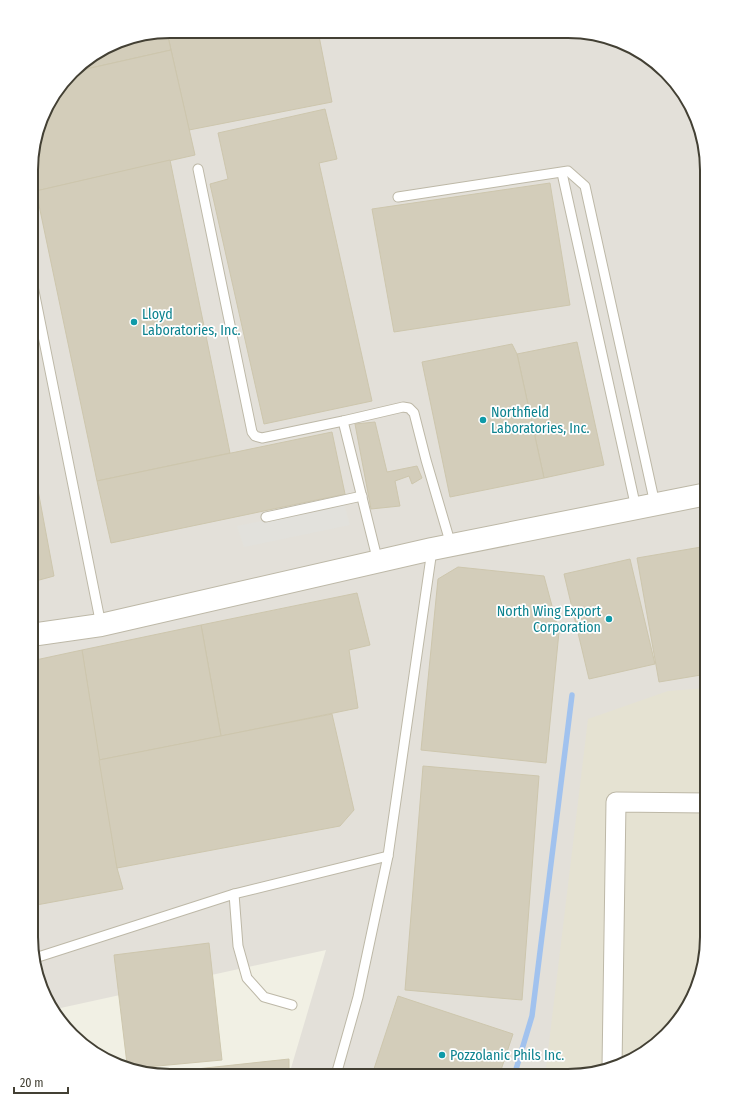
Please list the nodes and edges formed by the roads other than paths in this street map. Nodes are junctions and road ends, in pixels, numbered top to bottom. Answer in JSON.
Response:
{"nodes":[{"id":1,"x":198,"y":169,"type":"dead end"},
{"id":2,"x":562,"y":173,"type":"junction"},
{"id":3,"x":398,"y":197,"type":"dead end"},
{"id":4,"x":38,"y":311,"type":"edge"},
{"id":5,"x":343,"y":421,"type":"junction"},
{"id":6,"x":700,"y":495,"type":"edge"},
{"id":7,"x":362,"y":496,"type":"junction"},
{"id":8,"x":646,"y":506,"type":"junction"},
{"id":9,"x":266,"y":517,"type":"dead end"},
{"id":10,"x":442,"y":547,"type":"junction"},
{"id":11,"x":378,"y":562,"type":"junction"},
{"id":12,"x":101,"y":625,"type":"junction"},
{"id":13,"x":38,"y":634,"type":"edge"},
{"id":14,"x":700,"y":803,"type":"edge"},
{"id":15,"x":388,"y":856,"type":"junction"},
{"id":16,"x":234,"y":894,"type":"junction"},
{"id":17,"x":40,"y":956,"type":"edge"},
{"id":18,"x":292,"y":1005,"type":"dead end"},
{"id":19,"x":612,"y":1061,"type":"edge"},
{"id":20,"x":338,"y":1069,"type":"edge"}],
"edges":[{"from":1,"to":5,"type":"lane"},
{"from":2,"to":3,"type":"lane"},
{"from":2,"to":8,"type":"lane"},
{"from":2,"to":8,"type":"lane"},
{"from":4,"to":12,"type":"lane"},
{"from":5,"to":7,"type":"lane"},
{"from":5,"to":10,"type":"lane"},
{"from":6,"to":8,"type":"street"},
{"from":7,"to":9,"type":"lane"},
{"from":7,"to":11,"type":"lane"},
{"from":8,"to":10,"type":"street"},
{"from":10,"to":11,"type":"street"},
{"from":10,"to":15,"type":"lane"},
{"from":11,"to":12,"type":"street"},
{"from":12,"to":13,"type":"street"},
{"from":14,"to":19,"type":"street"},
{"from":15,"to":16,"type":"lane"},
{"from":15,"to":20,"type":"lane"},
{"from":16,"to":17,"type":"lane"},
{"from":16,"to":18,"type":"lane"}]}
